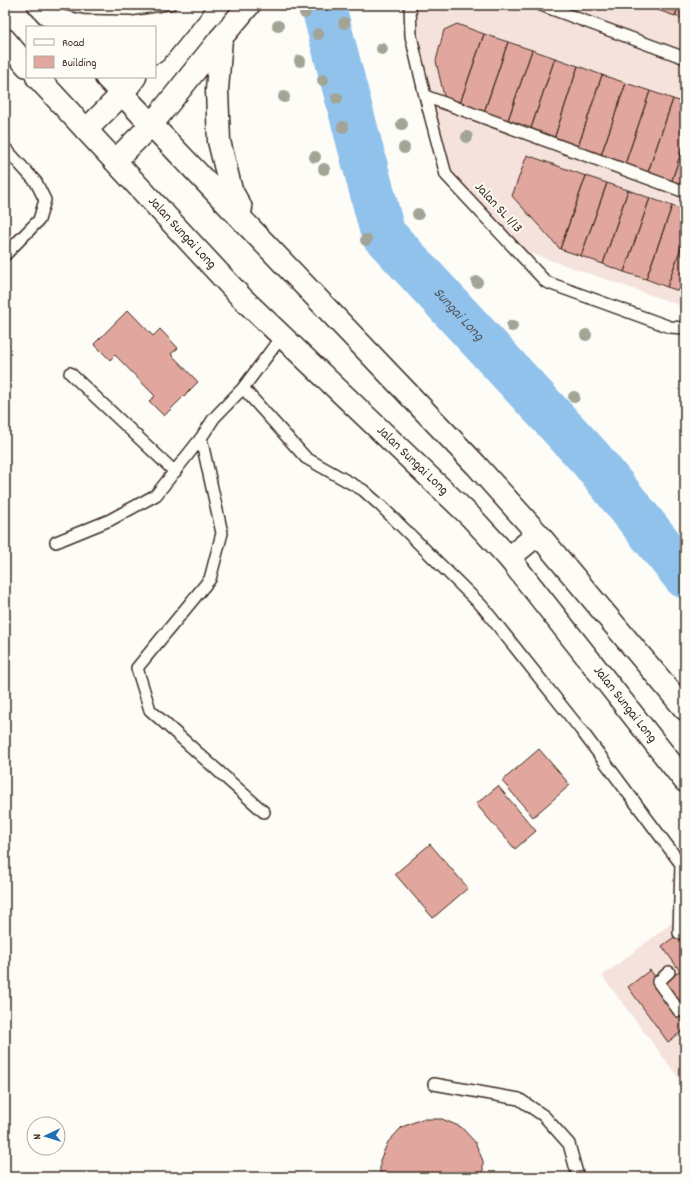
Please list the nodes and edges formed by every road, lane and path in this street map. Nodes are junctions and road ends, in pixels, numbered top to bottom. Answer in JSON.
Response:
{"nodes":[{"id":1,"x":252,"y":5,"type":"edge"},
{"id":2,"x":410,"y":5,"type":"edge"},
{"id":3,"x":541,"y":5,"type":"edge"},
{"id":4,"x":187,"y":12,"type":"edge"},
{"id":5,"x":51,"y":17,"type":"edge"},
{"id":6,"x":82,"y":26,"type":"edge"},
{"id":7,"x":140,"y":26,"type":"edge"},
{"id":8,"x":221,"y":38,"type":"junction"},
{"id":9,"x":5,"y":40,"type":"edge"},
{"id":10,"x":156,"y":51,"type":"edge"},
{"id":11,"x":685,"y":58,"type":"edge"},
{"id":12,"x":26,"y":65,"type":"edge"},
{"id":13,"x":38,"y":78,"type":"edge"},
{"id":14,"x":107,"y":78,"type":"edge"},
{"id":15,"x":134,"y":78,"type":"edge"},
{"id":16,"x":122,"y":94,"type":"junction"},
{"id":17,"x":425,"y":96,"type":"junction"},
{"id":18,"x":152,"y":124,"type":"junction"},
{"id":19,"x":86,"y":130,"type":"junction"},
{"id":20,"x":5,"y":148,"type":"edge"},
{"id":21,"x":115,"y":161,"type":"junction"},
{"id":22,"x":685,"y":192,"type":"edge"},
{"id":23,"x":254,"y":231,"type":"junction"},
{"id":24,"x":5,"y":255,"type":"edge"},
{"id":25,"x":685,"y":328,"type":"edge"},
{"id":26,"x":282,"y":336,"type":"junction"},
{"id":27,"x":70,"y":373,"type":"dead end"},
{"id":28,"x":243,"y":388,"type":"junction"},
{"id":29,"x":201,"y":438,"type":"junction"},
{"id":30,"x":175,"y":472,"type":"junction"},
{"id":31,"x":538,"y":534,"type":"junction"},
{"id":32,"x":56,"y":542,"type":"dead end"},
{"id":33,"x":509,"y":558,"type":"junction"},
{"id":34,"x":685,"y":709,"type":"edge"},
{"id":35,"x":685,"y":781,"type":"edge"},
{"id":36,"x":264,"y":812,"type":"dead end"},
{"id":37,"x":684,"y":865,"type":"edge"},
{"id":38,"x":679,"y":933,"type":"dead end"},
{"id":39,"x":670,"y":972,"type":"dead end"},
{"id":40,"x":685,"y":1007,"type":"edge"},
{"id":41,"x":434,"y":1084,"type":"dead end"},
{"id":42,"x":578,"y":1177,"type":"edge"}],
"edges":[{"from":1,"to":8,"type":"street"},
{"from":2,"to":17,"type":"lane","name":"Jalan SL 1/13"},
{"from":3,"to":11,"type":"lane"},
{"from":4,"to":7,"type":"street"},
{"from":4,"to":10,"type":"street"},
{"from":5,"to":6,"type":"street"},
{"from":8,"to":18,"type":"street"},
{"from":8,"to":23,"type":"street"},
{"from":9,"to":12,"type":"street"},
{"from":13,"to":19,"type":"street","name":"Jalan Sungai Long"},
{"from":14,"to":16,"type":"street"},
{"from":15,"to":16,"type":"street"},
{"from":16,"to":18,"type":"street"},
{"from":16,"to":19,"type":"street"},
{"from":17,"to":22,"type":"lane"},
{"from":17,"to":25,"type":"lane","name":"Jalan SL 1/13"},
{"from":18,"to":21,"type":"street"},
{"from":18,"to":23,"type":"street"},
{"from":19,"to":21,"type":"street","name":"Jalan Sungai Long"},
{"from":20,"to":24,"type":"lane"},
{"from":21,"to":26,"type":"street","name":"Jalan Sungai Long"},
{"from":23,"to":31,"type":"street"},
{"from":26,"to":28,"type":"lane"},
{"from":26,"to":33,"type":"street","name":"Jalan Sungai Long"},
{"from":27,"to":30,"type":"lane"},
{"from":28,"to":29,"type":"lane"},
{"from":28,"to":37,"type":"lane"},
{"from":29,"to":30,"type":"lane"},
{"from":29,"to":36,"type":"lane"},
{"from":30,"to":32,"type":"lane"},
{"from":31,"to":33,"type":"street"},
{"from":31,"to":34,"type":"street"},
{"from":33,"to":35,"type":"street","name":"Jalan Sungai Long"},
{"from":37,"to":38,"type":"lane"},
{"from":39,"to":40,"type":"lane"},
{"from":41,"to":42,"type":"lane"}]}
